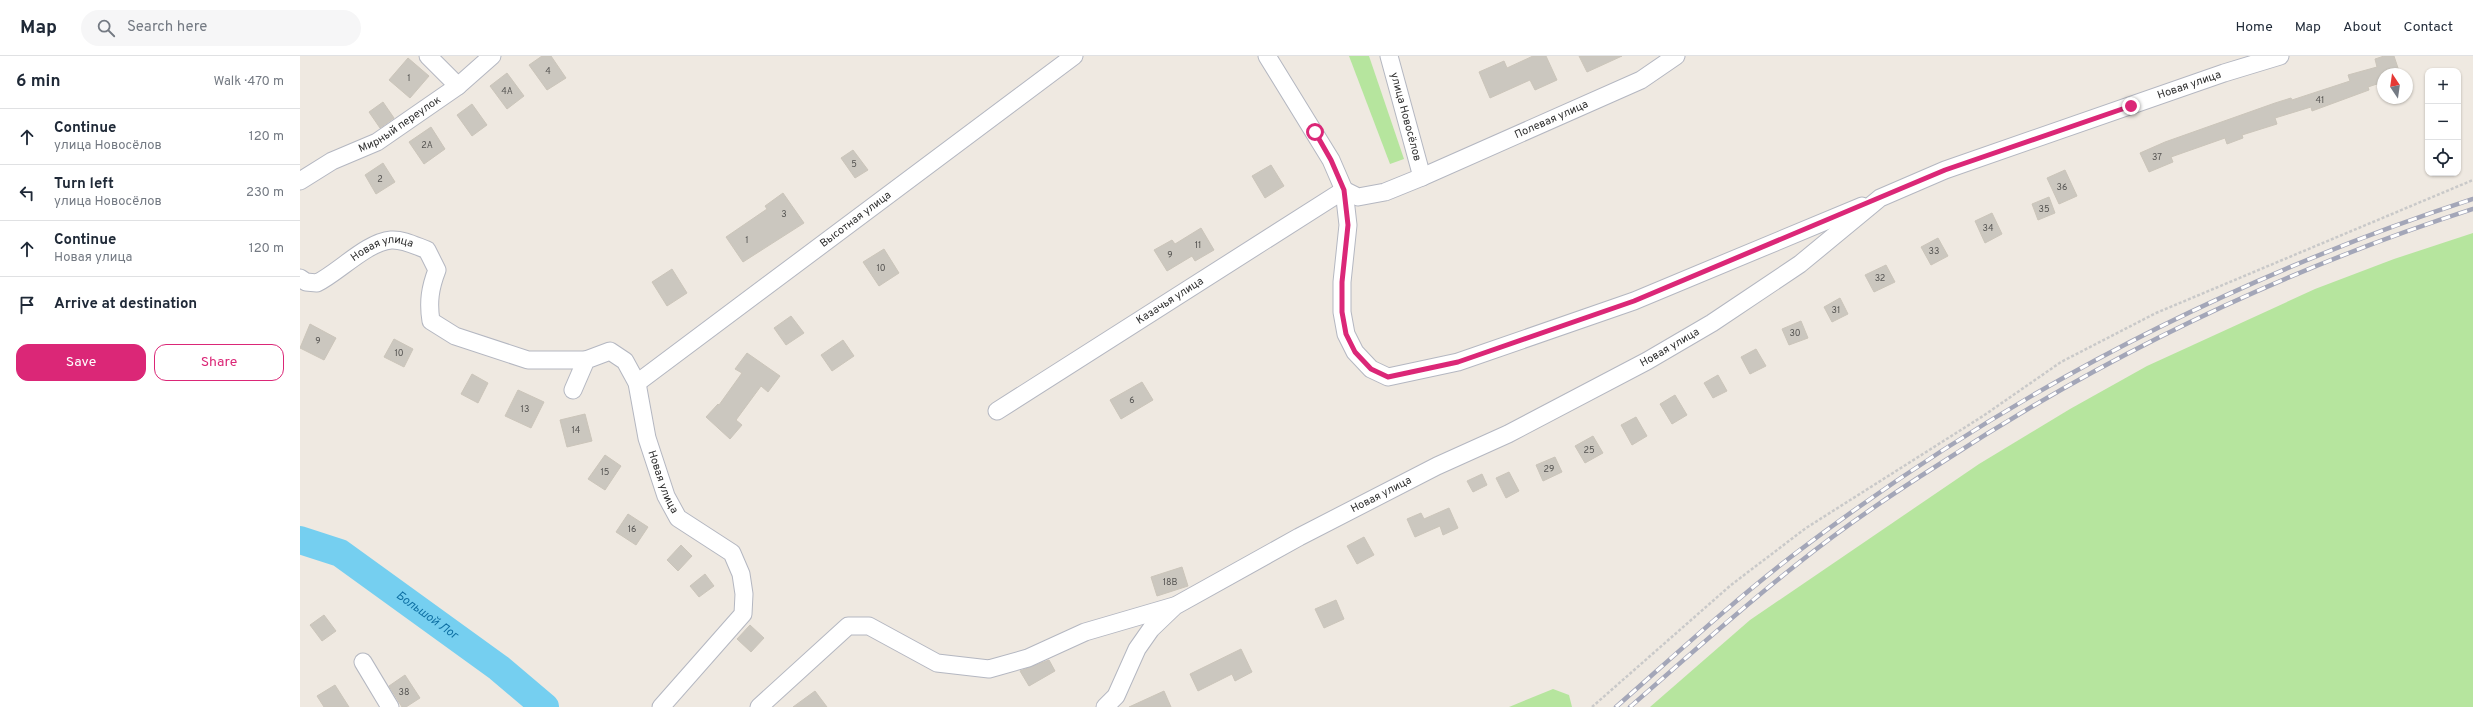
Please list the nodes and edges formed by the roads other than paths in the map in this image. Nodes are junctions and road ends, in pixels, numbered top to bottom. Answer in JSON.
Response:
{"nodes":[{"id":1,"x":428,"y":56,"type":"edge"},
{"id":2,"x":492,"y":56,"type":"edge"},
{"id":3,"x":1074,"y":56,"type":"edge"},
{"id":4,"x":1267,"y":56,"type":"edge"},
{"id":5,"x":1389,"y":56,"type":"edge"},
{"id":6,"x":1676,"y":56,"type":"edge"},
{"id":7,"x":2280,"y":56,"type":"edge"},
{"id":8,"x":458,"y":86,"type":"junction"},
{"id":9,"x":1422,"y":177,"type":"junction"},
{"id":10,"x":300,"y":181,"type":"edge"},
{"id":11,"x":1344,"y":190,"type":"junction"},
{"id":12,"x":1880,"y":198,"type":"junction"},
{"id":13,"x":300,"y":278,"type":"edge"},
{"id":14,"x":586,"y":360,"type":"junction"},
{"id":15,"x":637,"y":383,"type":"junction"},
{"id":16,"x":573,"y":390,"type":"dead end"},
{"id":17,"x":997,"y":411,"type":"dead end"},
{"id":18,"x":1175,"y":606,"type":"junction"},
{"id":19,"x":363,"y":662,"type":"dead end"},
{"id":20,"x":390,"y":707,"type":"edge"},
{"id":21,"x":661,"y":707,"type":"edge"},
{"id":22,"x":760,"y":707,"type":"edge"},
{"id":23,"x":1105,"y":707,"type":"edge"}],
"edges":[{"from":1,"to":8,"type":"street"},
{"from":2,"to":8,"type":"street","name":"Мирный переулок"},
{"from":3,"to":15,"type":"street","name":"Высотная улица"},
{"from":4,"to":11,"type":"street"},
{"from":5,"to":9,"type":"street","name":"улица Новосёлов"},
{"from":6,"to":9,"type":"street","name":"Полевая улица"},
{"from":7,"to":12,"type":"street","name":"Новая улица"},
{"from":8,"to":10,"type":"street","name":"Мирный переулок"},
{"from":9,"to":11,"type":"street","name":"Полевая улица"},
{"from":11,"to":12,"type":"street"},
{"from":11,"to":17,"type":"street","name":"Казачья улица"},
{"from":12,"to":18,"type":"street","name":"Новая улица"},
{"from":13,"to":14,"type":"street","name":"Новая улица"},
{"from":14,"to":15,"type":"street","name":"Новая улица"},
{"from":14,"to":16,"type":"street"},
{"from":15,"to":21,"type":"street","name":"Новая улица"},
{"from":18,"to":22,"type":"street"},
{"from":18,"to":23,"type":"street","name":"Новая улица"},
{"from":19,"to":20,"type":"street"}]}
